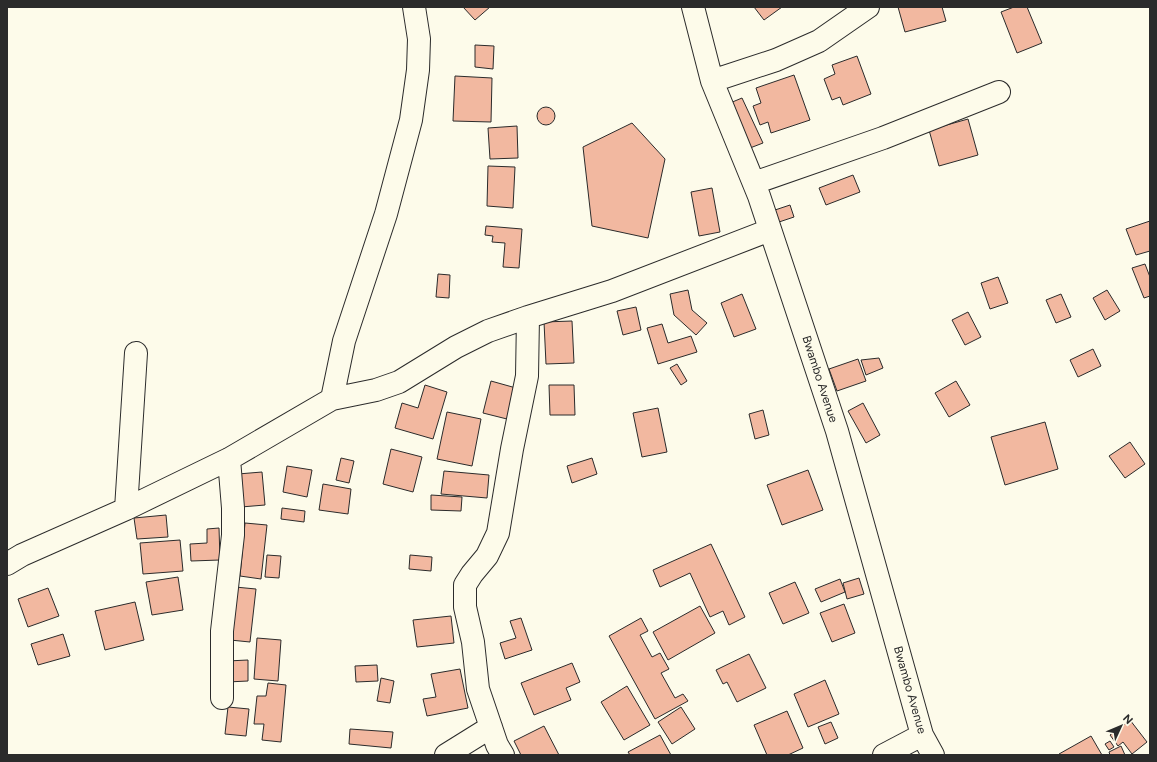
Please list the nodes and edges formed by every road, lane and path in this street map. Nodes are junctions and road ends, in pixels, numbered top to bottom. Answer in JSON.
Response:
{"nodes":[{"id":1,"x":414,"y":7,"type":"edge"},
{"id":2,"x":693,"y":7,"type":"edge"},
{"id":3,"x":868,"y":7,"type":"edge"},
{"id":4,"x":712,"y":81,"type":"junction"},
{"id":5,"x":999,"y":92,"type":"dead end"},
{"id":6,"x":754,"y":183,"type":"junction"},
{"id":7,"x":770,"y":230,"type":"junction"},
{"id":8,"x":528,"y":317,"type":"junction"},
{"id":9,"x":136,"y":353,"type":"dead end"},
{"id":10,"x":332,"y":399,"type":"junction"},
{"id":11,"x":229,"y":459,"type":"junction"},
{"id":12,"x":126,"y":510,"type":"junction"},
{"id":13,"x":7,"y":564,"type":"edge"},
{"id":14,"x":222,"y":698,"type":"dead end"},
{"id":15,"x":491,"y":727,"type":"junction"},
{"id":16,"x":922,"y":735,"type":"junction"},
{"id":17,"x":446,"y":755,"type":"edge"},
{"id":18,"x":503,"y":755,"type":"edge"},
{"id":19,"x":884,"y":755,"type":"edge"},
{"id":20,"x":933,"y":755,"type":"edge"}],
"edges":[{"from":1,"to":10,"type":"street"},
{"from":2,"to":4,"type":"street","name":"Bwambo Avenue"},
{"from":3,"to":4,"type":"street"},
{"from":4,"to":6,"type":"street","name":"Bwambo Avenue"},
{"from":5,"to":6,"type":"street"},
{"from":6,"to":7,"type":"street","name":"Bwambo Avenue"},
{"from":7,"to":8,"type":"street"},
{"from":7,"to":16,"type":"street","name":"Bwambo Avenue"},
{"from":8,"to":10,"type":"street"},
{"from":8,"to":15,"type":"street"},
{"from":9,"to":12,"type":"street"},
{"from":10,"to":11,"type":"street"},
{"from":11,"to":12,"type":"street"},
{"from":11,"to":14,"type":"street"},
{"from":12,"to":13,"type":"street"},
{"from":15,"to":17,"type":"street"},
{"from":15,"to":18,"type":"street"},
{"from":16,"to":19,"type":"street"},
{"from":16,"to":20,"type":"street","name":"Bwambo Avenue"}]}
